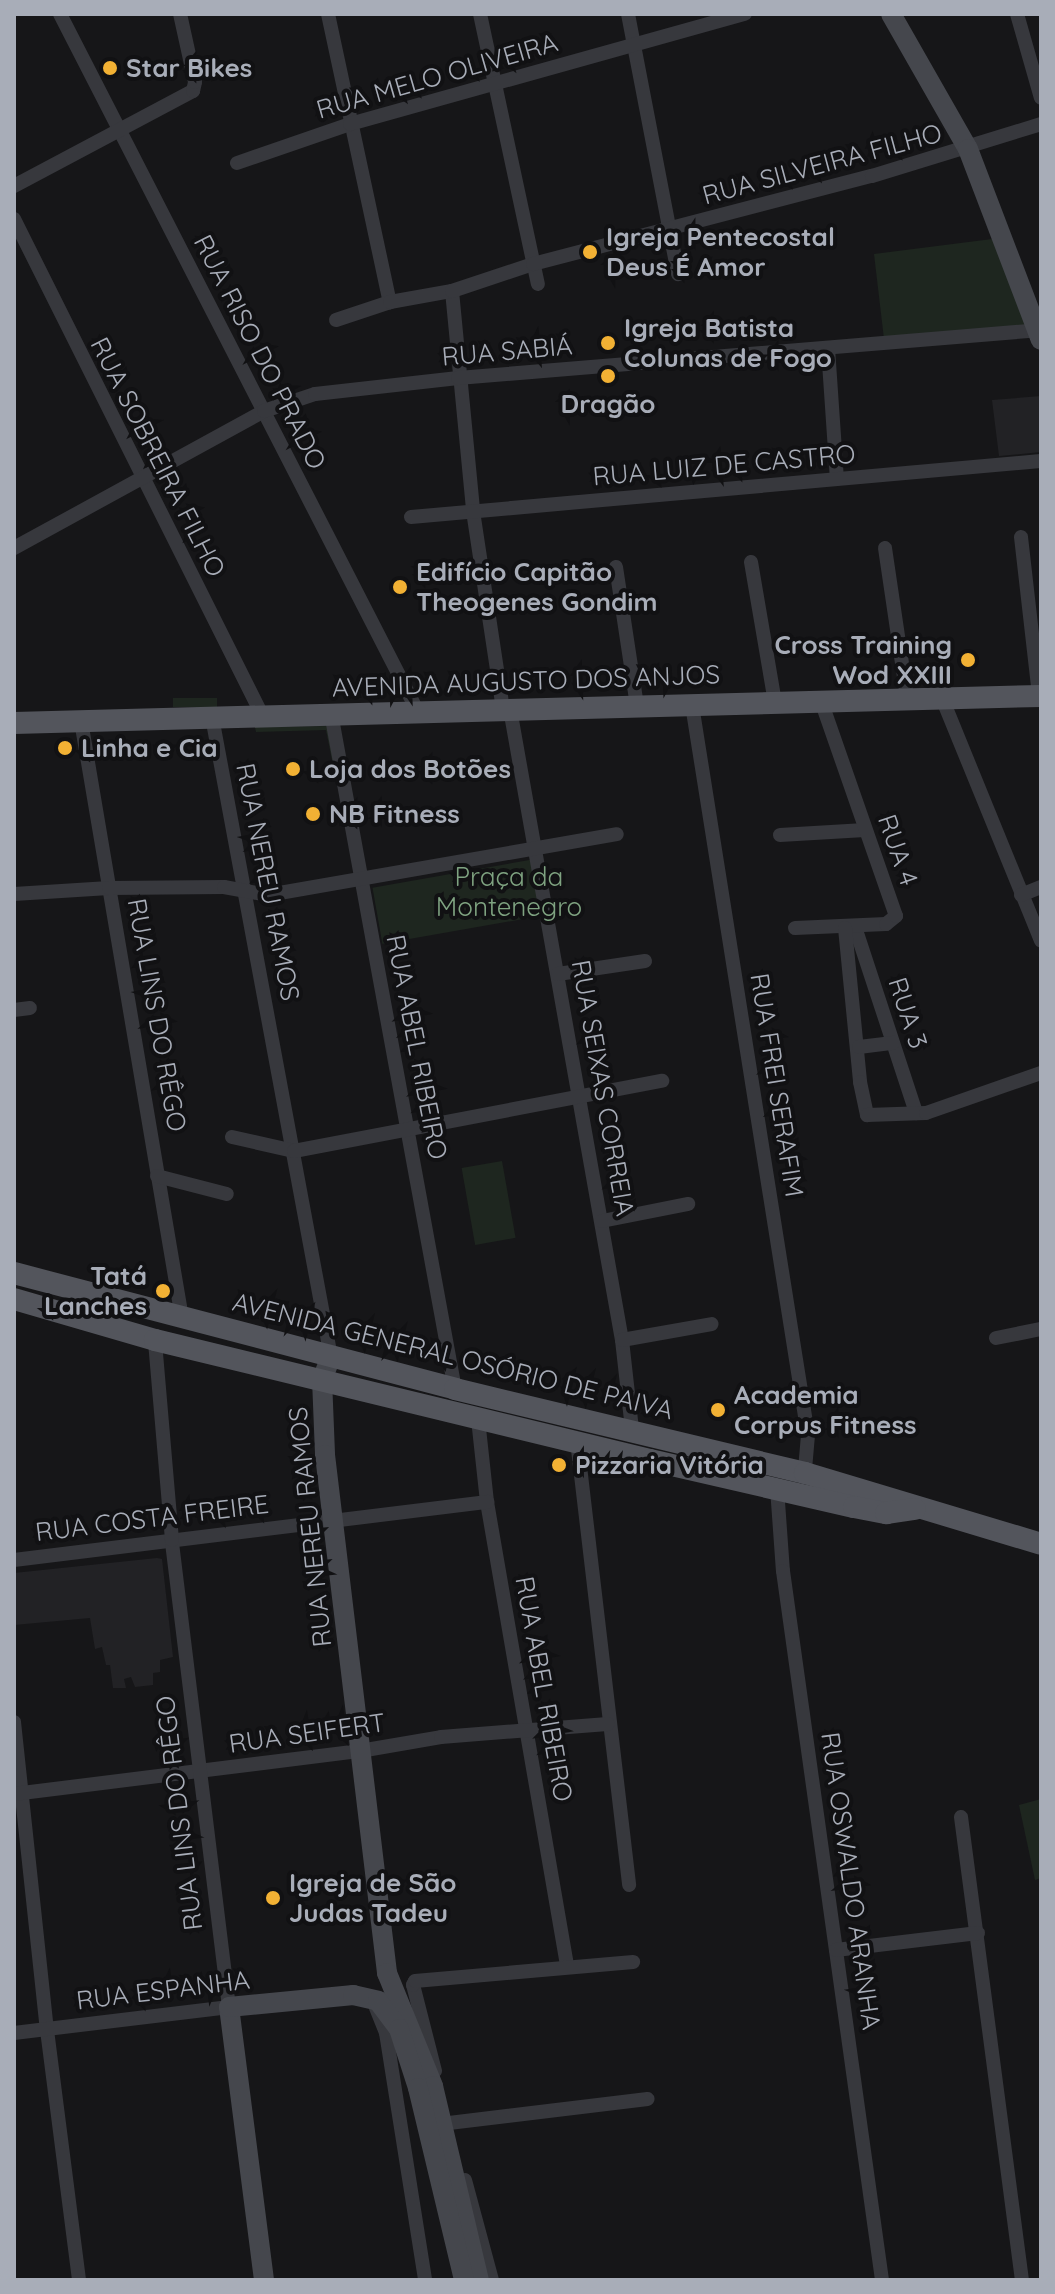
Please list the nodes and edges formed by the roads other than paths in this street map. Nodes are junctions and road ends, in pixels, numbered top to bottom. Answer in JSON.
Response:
{"nodes":[{"id":1,"x":60,"y":14,"type":"edge"},
{"id":2,"x":180,"y":14,"type":"edge"},
{"id":3,"x":328,"y":14,"type":"edge"},
{"id":4,"x":480,"y":14,"type":"edge"},
{"id":5,"x":628,"y":14,"type":"edge"},
{"id":6,"x":745,"y":14,"type":"edge"},
{"id":7,"x":891,"y":14,"type":"edge"},
{"id":8,"x":1017,"y":14,"type":"edge"},
{"id":9,"x":635,"y":45,"type":"junction"},
{"id":10,"x":495,"y":84,"type":"junction"},
{"id":11,"x":1041,"y":98,"type":"edge"},
{"id":12,"x":350,"y":124,"type":"junction"},
{"id":13,"x":1041,"y":124,"type":"edge"},
{"id":14,"x":119,"y":130,"type":"junction"},
{"id":15,"x":968,"y":149,"type":"junction"},
{"id":16,"x":237,"y":163,"type":"dead end"},
{"id":17,"x":14,"y":186,"type":"edge"},
{"id":18,"x":14,"y":219,"type":"edge"},
{"id":19,"x":670,"y":231,"type":"junction"},
{"id":20,"x":533,"y":264,"type":"junction"},
{"id":21,"x":678,"y":274,"type":"dead end"},
{"id":22,"x":538,"y":284,"type":"dead end"},
{"id":23,"x":452,"y":291,"type":"junction"},
{"id":24,"x":390,"y":302,"type":"junction"},
{"id":25,"x":336,"y":320,"type":"dead end"},
{"id":26,"x":1039,"y":334,"type":"edge"},
{"id":27,"x":828,"y":348,"type":"junction"},
{"id":28,"x":458,"y":378,"type":"junction"},
{"id":29,"x":264,"y":411,"type":"junction"},
{"id":30,"x":1041,"y":461,"type":"edge"},
{"id":31,"x":141,"y":479,"type":"junction"},
{"id":32,"x":837,"y":479,"type":"junction"},
{"id":33,"x":473,"y":511,"type":"junction"},
{"id":34,"x":411,"y":517,"type":"dead end"},
{"id":35,"x":1021,"y":537,"type":"dead end"},
{"id":36,"x":14,"y":548,"type":"edge"},
{"id":37,"x":885,"y":548,"type":"dead end"},
{"id":38,"x":751,"y":562,"type":"dead end"},
{"id":39,"x":616,"y":567,"type":"dead end"},
{"id":40,"x":1040,"y":696,"type":"edge"},
{"id":41,"x":907,"y":697,"type":"junction"},
{"id":42,"x":942,"y":698,"type":"junction"},
{"id":43,"x":821,"y":701,"type":"junction"},
{"id":44,"x":775,"y":702,"type":"junction"},
{"id":45,"x":692,"y":705,"type":"junction"},
{"id":46,"x":637,"y":706,"type":"junction"},
{"id":47,"x":507,"y":709,"type":"junction"},
{"id":48,"x":418,"y":712,"type":"junction"},
{"id":49,"x":331,"y":713,"type":"junction"},
{"id":50,"x":262,"y":715,"type":"junction"},
{"id":51,"x":212,"y":717,"type":"junction"},
{"id":52,"x":81,"y":721,"type":"junction"},
{"id":53,"x":14,"y":723,"type":"edge"},
{"id":54,"x":865,"y":830,"type":"junction"},
{"id":55,"x":617,"y":834,"type":"dead end"},
{"id":56,"x":780,"y":835,"type":"dead end"},
{"id":57,"x":537,"y":849,"type":"junction"},
{"id":58,"x":361,"y":879,"type":"junction"},
{"id":59,"x":1041,"y":887,"type":"edge"},
{"id":60,"x":109,"y":888,"type":"junction"},
{"id":61,"x":246,"y":893,"type":"junction"},
{"id":62,"x":14,"y":894,"type":"edge"},
{"id":63,"x":1021,"y":895,"type":"junction"},
{"id":64,"x":850,"y":927,"type":"junction"},
{"id":65,"x":795,"y":928,"type":"dead end"},
{"id":66,"x":1041,"y":941,"type":"edge"},
{"id":67,"x":645,"y":961,"type":"dead end"},
{"id":68,"x":558,"y":974,"type":"junction"},
{"id":69,"x":30,"y":1008,"type":"dead end"},
{"id":70,"x":14,"y":1010,"type":"edge"},
{"id":71,"x":893,"y":1043,"type":"junction"},
{"id":72,"x":859,"y":1047,"type":"junction"},
{"id":73,"x":1041,"y":1073,"type":"edge"},
{"id":74,"x":662,"y":1081,"type":"dead end"},
{"id":75,"x":580,"y":1096,"type":"junction"},
{"id":76,"x":916,"y":1113,"type":"junction"},
{"id":77,"x":409,"y":1127,"type":"junction"},
{"id":78,"x":232,"y":1137,"type":"dead end"},
{"id":79,"x":294,"y":1151,"type":"junction"},
{"id":80,"x":157,"y":1176,"type":"junction"},
{"id":81,"x":227,"y":1194,"type":"dead end"},
{"id":82,"x":688,"y":1204,"type":"dead end"},
{"id":83,"x":602,"y":1221,"type":"junction"},
{"id":84,"x":14,"y":1273,"type":"edge"},
{"id":85,"x":14,"y":1299,"type":"edge"},
{"id":86,"x":182,"y":1318,"type":"junction"},
{"id":87,"x":712,"y":1324,"type":"dead end"},
{"id":88,"x":1041,"y":1329,"type":"edge"},
{"id":89,"x":996,"y":1338,"type":"dead end"},
{"id":90,"x":155,"y":1340,"type":"junction"},
{"id":91,"x":622,"y":1340,"type":"junction"},
{"id":92,"x":331,"y":1357,"type":"junction"},
{"id":93,"x":322,"y":1379,"type":"junction"},
{"id":94,"x":455,"y":1389,"type":"junction"},
{"id":95,"x":478,"y":1419,"type":"junction"},
{"id":96,"x":632,"y":1429,"type":"junction"},
{"id":97,"x":577,"y":1441,"type":"junction"},
{"id":98,"x":805,"y":1473,"type":"junction"},
{"id":99,"x":777,"y":1488,"type":"junction"},
{"id":100,"x":487,"y":1502,"type":"junction"},
{"id":101,"x":924,"y":1508,"type":"junction"},
{"id":102,"x":332,"y":1520,"type":"junction"},
{"id":103,"x":172,"y":1540,"type":"junction"},
{"id":104,"x":1041,"y":1544,"type":"edge"},
{"id":105,"x":14,"y":1560,"type":"edge"},
{"id":106,"x":14,"y":1722,"type":"edge"},
{"id":107,"x":607,"y":1724,"type":"junction"},
{"id":108,"x":526,"y":1730,"type":"junction"},
{"id":109,"x":360,"y":1751,"type":"junction"},
{"id":110,"x":199,"y":1772,"type":"junction"},
{"id":111,"x":18,"y":1793,"type":"edge"},
{"id":112,"x":961,"y":1817,"type":"dead end"},
{"id":113,"x":629,"y":1885,"type":"dead end"},
{"id":114,"x":978,"y":1933,"type":"junction"},
{"id":115,"x":836,"y":1950,"type":"junction"},
{"id":116,"x":633,"y":1962,"type":"dead end"},
{"id":117,"x":567,"y":1967,"type":"junction"},
{"id":118,"x":387,"y":1973,"type":"junction"},
{"id":119,"x":318,"y":1997,"type":"junction"},
{"id":120,"x":370,"y":1997,"type":"junction"},
{"id":121,"x":229,"y":2007,"type":"junction"},
{"id":122,"x":47,"y":2030,"type":"junction"},
{"id":123,"x":14,"y":2033,"type":"edge"},
{"id":124,"x":426,"y":2087,"type":"junction"},
{"id":125,"x":648,"y":2099,"type":"dead end"},
{"id":126,"x":449,"y":2123,"type":"junction"},
{"id":127,"x":79,"y":2280,"type":"edge"},
{"id":128,"x":264,"y":2280,"type":"edge"},
{"id":129,"x":425,"y":2280,"type":"edge"},
{"id":130,"x":464,"y":2280,"type":"edge"},
{"id":131,"x":479,"y":2280,"type":"edge"},
{"id":132,"x":492,"y":2280,"type":"edge"},
{"id":133,"x":882,"y":2280,"type":"edge"},
{"id":134,"x":1022,"y":2280,"type":"edge"}],
"edges":[{"from":1,"to":14,"type":"street","name":"RUA RISO DO PRADO"},
{"from":2,"to":14,"type":"street"},
{"from":3,"to":12,"type":"street"},
{"from":4,"to":10,"type":"street"},
{"from":5,"to":9,"type":"street"},
{"from":6,"to":9,"type":"street","name":"RUA MELO OLIVEIRA"},
{"from":7,"to":15,"type":"street"},
{"from":8,"to":11,"type":"street"},
{"from":9,"to":10,"type":"street","name":"RUA MELO OLIVEIRA"},
{"from":9,"to":19,"type":"street"},
{"from":10,"to":12,"type":"street","name":"RUA MELO OLIVEIRA"},
{"from":10,"to":20,"type":"street"},
{"from":12,"to":16,"type":"street","name":"RUA MELO OLIVEIRA"},
{"from":12,"to":24,"type":"street"},
{"from":13,"to":15,"type":"street","name":"RUA SILVEIRA FILHO"},
{"from":14,"to":17,"type":"street"},
{"from":14,"to":29,"type":"street","name":"RUA RISO DO PRADO"},
{"from":15,"to":19,"type":"street","name":"RUA SILVEIRA FILHO"},
{"from":15,"to":26,"type":"street"},
{"from":18,"to":31,"type":"street","name":"RUA SOBREIRA FILHO"},
{"from":19,"to":20,"type":"street","name":"RUA SILVEIRA FILHO"},
{"from":19,"to":21,"type":"street"},
{"from":20,"to":22,"type":"street"},
{"from":20,"to":23,"type":"street","name":"RUA SILVEIRA FILHO"},
{"from":23,"to":24,"type":"street","name":"RUA SILVEIRA FILHO"},
{"from":23,"to":28,"type":"street","name":"RUA SEIXAS CORREIA"},
{"from":24,"to":25,"type":"street","name":"RUA SILVEIRA FILHO"},
{"from":26,"to":27,"type":"street","name":"RUA SABIÁ"},
{"from":27,"to":28,"type":"street","name":"RUA SABIÁ"},
{"from":27,"to":32,"type":"street"},
{"from":28,"to":29,"type":"street","name":"RUA SABIÁ"},
{"from":28,"to":33,"type":"street","name":"RUA SEIXAS CORREIA"},
{"from":29,"to":31,"type":"street","name":"RUA SABIÁ"},
{"from":29,"to":48,"type":"street","name":"RUA RISO DO PRADO"},
{"from":30,"to":32,"type":"street","name":"RUA LUIZ DE CASTRO"},
{"from":31,"to":36,"type":"street","name":"RUA SABIÁ"},
{"from":31,"to":50,"type":"street","name":"RUA SOBREIRA FILHO"},
{"from":32,"to":33,"type":"street","name":"RUA LUIZ DE CASTRO"},
{"from":33,"to":34,"type":"street","name":"RUA LUIZ DE CASTRO"},
{"from":33,"to":47,"type":"street","name":"RUA SEIXAS CORREIA"},
{"from":35,"to":40,"type":"street"},
{"from":37,"to":41,"type":"street"},
{"from":38,"to":44,"type":"street"},
{"from":39,"to":46,"type":"street"},
{"from":40,"to":42,"type":"main road","name":"AVENIDA AUGUSTO DOS ANJOS"},
{"from":41,"to":42,"type":"main road","name":"AVENIDA AUGUSTO DOS ANJOS"},
{"from":41,"to":43,"type":"main road","name":"AVENIDA AUGUSTO DOS ANJOS"},
{"from":42,"to":63,"type":"street"},
{"from":43,"to":44,"type":"main road","name":"AVENIDA AUGUSTO DOS ANJOS"},
{"from":43,"to":54,"type":"street","name":"RUA 4"},
{"from":44,"to":45,"type":"main road","name":"AVENIDA AUGUSTO DOS ANJOS"},
{"from":45,"to":46,"type":"main road","name":"AVENIDA AUGUSTO DOS ANJOS"},
{"from":45,"to":98,"type":"street","name":"RUA FREI SERAFIM"},
{"from":46,"to":47,"type":"main road","name":"AVENIDA AUGUSTO DOS ANJOS"},
{"from":47,"to":48,"type":"main road","name":"AVENIDA AUGUSTO DOS ANJOS"},
{"from":47,"to":57,"type":"street","name":"RUA SEIXAS CORREIA"},
{"from":48,"to":49,"type":"main road","name":"AVENIDA AUGUSTO DOS ANJOS"},
{"from":49,"to":50,"type":"main road","name":"AVENIDA AUGUSTO DOS ANJOS"},
{"from":49,"to":58,"type":"street","name":"RUA ABEL RIBEIRO"},
{"from":50,"to":51,"type":"main road","name":"AVENIDA AUGUSTO DOS ANJOS"},
{"from":51,"to":52,"type":"main road","name":"AVENIDA AUGUSTO DOS ANJOS"},
{"from":51,"to":61,"type":"street","name":"RUA NEREU RAMOS"},
{"from":52,"to":53,"type":"main road","name":"AVENIDA AUGUSTO DOS ANJOS"},
{"from":52,"to":60,"type":"street","name":"RUA LINS DO RÊGO"},
{"from":54,"to":56,"type":"street"},
{"from":54,"to":64,"type":"street","name":"RUA 4"},
{"from":55,"to":57,"type":"street"},
{"from":57,"to":58,"type":"street"},
{"from":57,"to":68,"type":"street","name":"RUA SEIXAS CORREIA"},
{"from":58,"to":61,"type":"street"},
{"from":58,"to":77,"type":"street","name":"RUA ABEL RIBEIRO"},
{"from":59,"to":63,"type":"street"},
{"from":60,"to":61,"type":"street"},
{"from":60,"to":62,"type":"street"},
{"from":60,"to":80,"type":"street","name":"RUA LINS DO RÊGO"},
{"from":61,"to":79,"type":"street","name":"RUA NEREU RAMOS"},
{"from":63,"to":66,"type":"street"},
{"from":64,"to":65,"type":"street","name":"RUA 4"},
{"from":64,"to":71,"type":"street","name":"RUA 3"},
{"from":64,"to":72,"type":"street"},
{"from":67,"to":68,"type":"street"},
{"from":68,"to":75,"type":"street","name":"RUA SEIXAS CORREIA"},
{"from":69,"to":70,"type":"street"},
{"from":71,"to":72,"type":"street"},
{"from":71,"to":76,"type":"street","name":"RUA 3"},
{"from":72,"to":76,"type":"street"},
{"from":73,"to":76,"type":"street"},
{"from":74,"to":75,"type":"street"},
{"from":75,"to":77,"type":"street"},
{"from":75,"to":83,"type":"street","name":"RUA SEIXAS CORREIA"},
{"from":77,"to":79,"type":"street"},
{"from":77,"to":94,"type":"street","name":"RUA ABEL RIBEIRO"},
{"from":78,"to":79,"type":"street"},
{"from":79,"to":92,"type":"street","name":"RUA NEREU RAMOS"},
{"from":80,"to":81,"type":"street"},
{"from":80,"to":86,"type":"street","name":"RUA LINS DO RÊGO"},
{"from":82,"to":83,"type":"street"},
{"from":83,"to":91,"type":"street","name":"RUA SEIXAS CORREIA"},
{"from":84,"to":86,"type":"main road","name":"AVENIDA GENERAL OSÓRIO DE PAIVA"},
{"from":85,"to":90,"type":"main road","name":"AVENIDA GENERAL OSÓRIO DE PAIVA"},
{"from":86,"to":92,"type":"main road","name":"AVENIDA GENERAL OSÓRIO DE PAIVA"},
{"from":87,"to":91,"type":"street"},
{"from":88,"to":89,"type":"street"},
{"from":90,"to":93,"type":"main road","name":"AVENIDA GENERAL OSÓRIO DE PAIVA"},
{"from":90,"to":103,"type":"street","name":"RUA LINS DO RÊGO"},
{"from":91,"to":96,"type":"street","name":"RUA SEIXAS CORREIA"},
{"from":92,"to":93,"type":"street","name":"RUA NEREU RAMOS"},
{"from":92,"to":94,"type":"main road","name":"AVENIDA GENERAL OSÓRIO DE PAIVA"},
{"from":93,"to":95,"type":"main road","name":"AVENIDA GENERAL OSÓRIO DE PAIVA"},
{"from":93,"to":102,"type":"street","name":"RUA NEREU RAMOS"},
{"from":94,"to":96,"type":"main road","name":"AVENIDA GENERAL OSÓRIO DE PAIVA"},
{"from":95,"to":97,"type":"main road","name":"AVENIDA GENERAL OSÓRIO DE PAIVA"},
{"from":95,"to":100,"type":"street","name":"RUA ABEL RIBEIRO"},
{"from":96,"to":98,"type":"main road","name":"AVENIDA GENERAL OSÓRIO DE PAIVA"},
{"from":97,"to":99,"type":"main road","name":"AVENIDA GENERAL OSÓRIO DE PAIVA"},
{"from":97,"to":107,"type":"street"},
{"from":98,"to":101,"type":"main road","name":"AVENIDA GENERAL OSÓRIO DE PAIVA"},
{"from":99,"to":101,"type":"main road","name":"AVENIDA GENERAL OSÓRIO DE PAIVA"},
{"from":99,"to":115,"type":"street","name":"RUA OSWALDO ARANHA"},
{"from":100,"to":102,"type":"street","name":"RUA COSTA FREIRE"},
{"from":100,"to":108,"type":"street","name":"RUA ABEL RIBEIRO"},
{"from":101,"to":104,"type":"main road","name":"AVENIDA GENERAL OSÓRIO DE PAIVA"},
{"from":102,"to":103,"type":"street","name":"RUA COSTA FREIRE"},
{"from":102,"to":109,"type":"street","name":"RUA NEREU RAMOS"},
{"from":103,"to":105,"type":"street","name":"RUA COSTA FREIRE"},
{"from":103,"to":110,"type":"street","name":"RUA LINS DO RÊGO"},
{"from":106,"to":111,"type":"street"},
{"from":107,"to":108,"type":"street","name":"RUA SEIFERT"},
{"from":107,"to":113,"type":"street"},
{"from":108,"to":109,"type":"street","name":"RUA SEIFERT"},
{"from":108,"to":117,"type":"street","name":"RUA ABEL RIBEIRO"},
{"from":109,"to":110,"type":"street","name":"RUA SEIFERT"},
{"from":109,"to":118,"type":"street","name":"RUA NEREU RAMOS"},
{"from":110,"to":111,"type":"street","name":"RUA SEIFERT"},
{"from":110,"to":121,"type":"street","name":"RUA LINS DO RÊGO"},
{"from":111,"to":122,"type":"street"},
{"from":112,"to":114,"type":"street"},
{"from":114,"to":115,"type":"street"},
{"from":114,"to":134,"type":"street"},
{"from":115,"to":133,"type":"street","name":"RUA OSWALDO ARANHA"},
{"from":116,"to":117,"type":"street"},
{"from":117,"to":126,"type":"street"},
{"from":118,"to":119,"type":"street","name":"RUA ESPANHA"},
{"from":118,"to":124,"type":"street","name":"RUA NEREU RAMOS"},
{"from":119,"to":120,"type":"street","name":"RUA ESPANHA"},
{"from":119,"to":121,"type":"street","name":"RUA ESPANHA"},
{"from":120,"to":124,"type":"street","name":"RUA NEREU RAMOS"},
{"from":120,"to":129,"type":"street"},
{"from":121,"to":122,"type":"street","name":"RUA ESPANHA"},
{"from":121,"to":128,"type":"street","name":"RUA LINS DO RÊGO"},
{"from":122,"to":123,"type":"street","name":"RUA ESPANHA"},
{"from":122,"to":127,"type":"street"},
{"from":124,"to":130,"type":"street","name":"RUA NEREU RAMOS"},
{"from":124,"to":131,"type":"street","name":"RUA NEREU RAMOS"},
{"from":125,"to":126,"type":"street"},
{"from":126,"to":132,"type":"street"}]}
